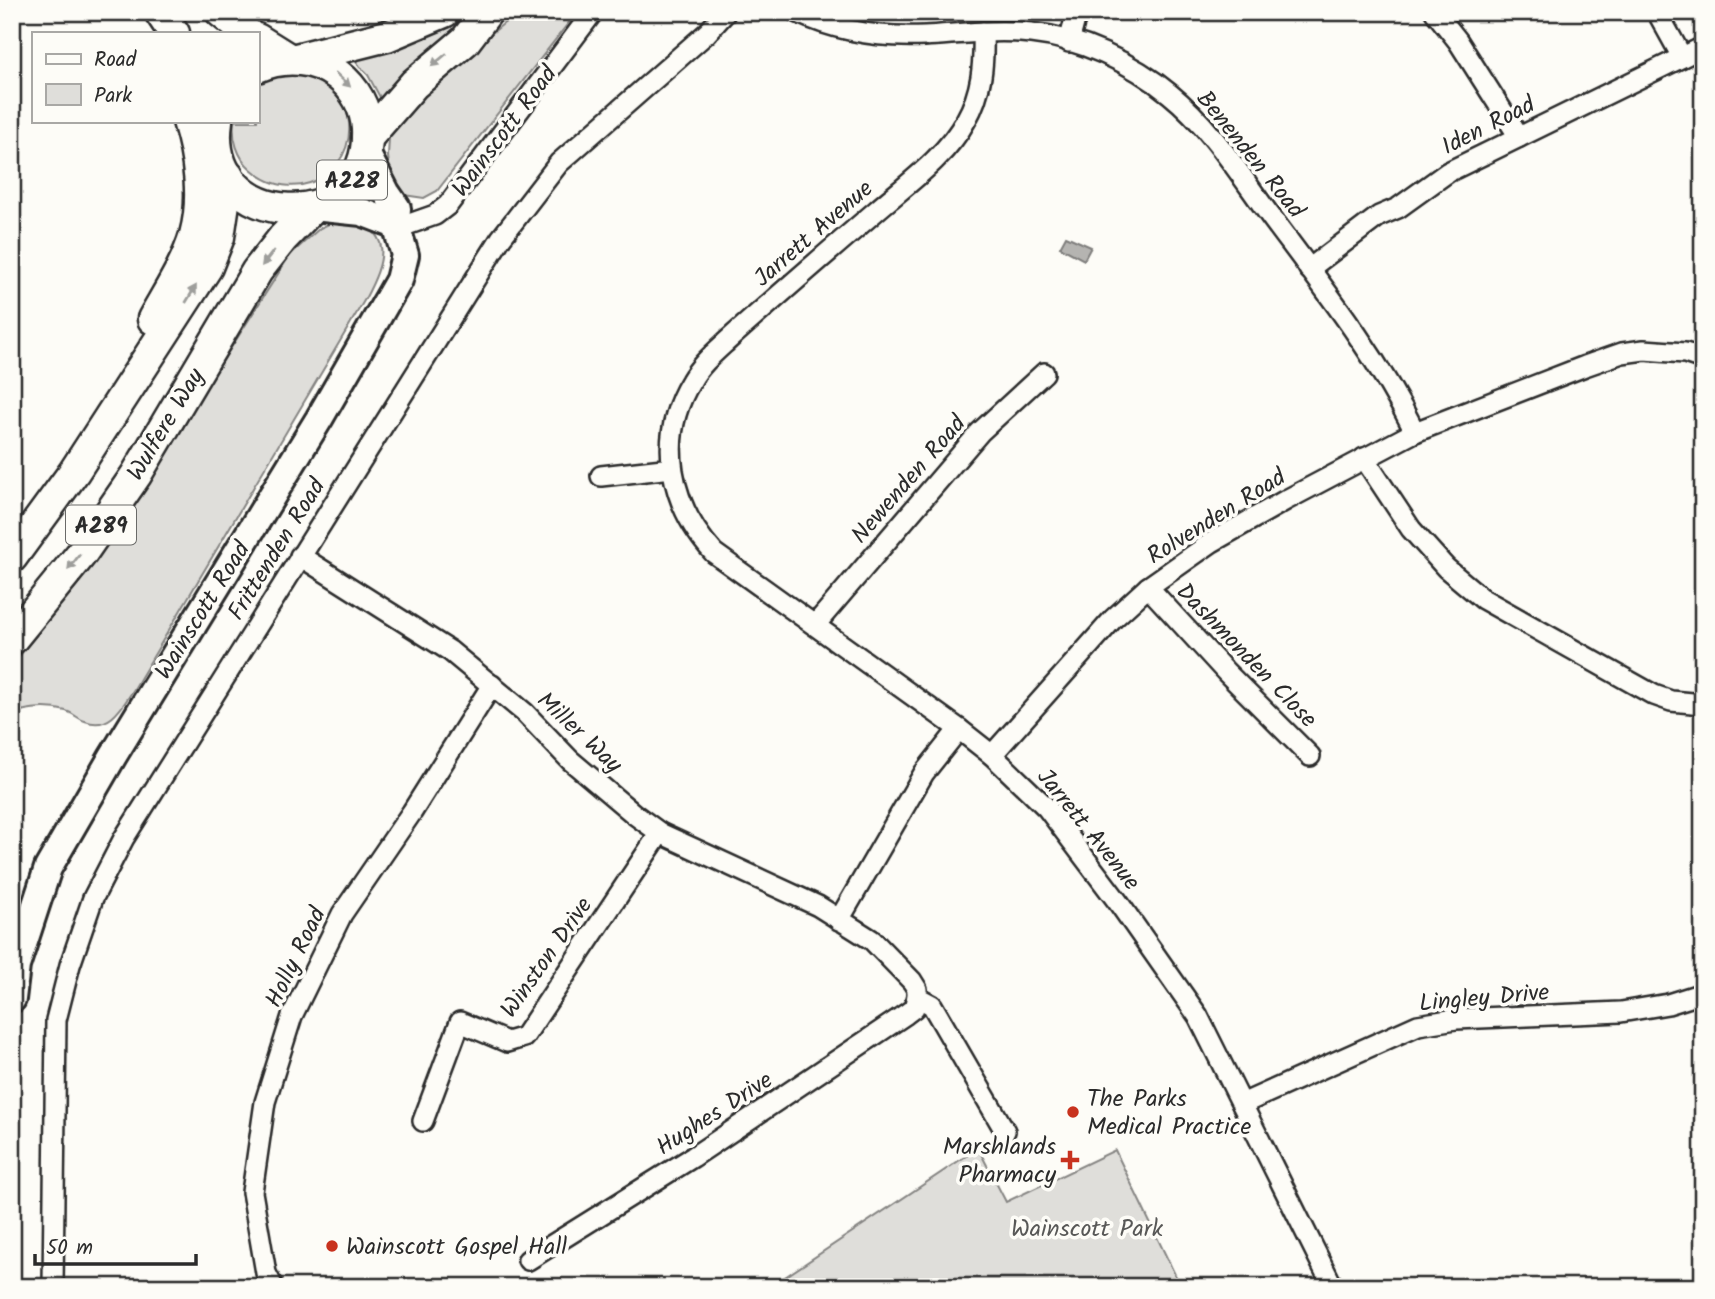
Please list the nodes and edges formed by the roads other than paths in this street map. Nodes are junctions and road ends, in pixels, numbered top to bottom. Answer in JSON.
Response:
{"nodes":[{"id":1,"x":141,"y":12,"type":"edge"},
{"id":2,"x":160,"y":12,"type":"edge"},
{"id":3,"x":220,"y":12,"type":"edge"},
{"id":4,"x":444,"y":12,"type":"edge"},
{"id":5,"x":487,"y":12,"type":"edge"},
{"id":6,"x":593,"y":12,"type":"edge"},
{"id":7,"x":726,"y":12,"type":"edge"},
{"id":8,"x":796,"y":12,"type":"edge"},
{"id":9,"x":1077,"y":12,"type":"edge"},
{"id":10,"x":1435,"y":12,"type":"edge"},
{"id":11,"x":1657,"y":12,"type":"edge"},
{"id":12,"x":152,"y":32,"type":"edge"},
{"id":13,"x":173,"y":32,"type":"edge"},
{"id":14,"x":246,"y":32,"type":"edge"},
{"id":15,"x":983,"y":32,"type":"junction"},
{"id":16,"x":259,"y":40,"type":"edge"},
{"id":17,"x":1069,"y":42,"type":"junction"},
{"id":18,"x":1703,"y":47,"type":"edge"},
{"id":19,"x":1682,"y":57,"type":"junction"},
{"id":20,"x":293,"y":59,"type":"junction"},
{"id":21,"x":259,"y":66,"type":"edge"},
{"id":22,"x":188,"y":122,"type":"edge"},
{"id":23,"x":214,"y":127,"type":"edge"},
{"id":24,"x":1519,"y":137,"type":"junction"},
{"id":25,"x":366,"y":145,"type":"junction"},
{"id":26,"x":228,"y":176,"type":"junction"},
{"id":27,"x":313,"y":207,"type":"junction"},
{"id":28,"x":397,"y":226,"type":"junction"},
{"id":29,"x":1310,"y":269,"type":"junction"},
{"id":30,"x":1703,"y":359,"type":"edge"},
{"id":31,"x":1044,"y":373,"type":"dead end"},
{"id":32,"x":1415,"y":432,"type":"junction"},
{"id":33,"x":1364,"y":458,"type":"junction"},
{"id":34,"x":672,"y":468,"type":"junction"},
{"id":35,"x":74,"y":472,"type":"junction"},
{"id":36,"x":601,"y":475,"type":"dead end"},
{"id":37,"x":300,"y":556,"type":"junction"},
{"id":38,"x":12,"y":557,"type":"edge"},
{"id":39,"x":1148,"y":587,"type":"junction"},
{"id":40,"x":815,"y":625,"type":"junction"},
{"id":41,"x":12,"y":639,"type":"edge"},
{"id":42,"x":492,"y":685,"type":"junction"},
{"id":43,"x":1703,"y":704,"type":"edge"},
{"id":44,"x":959,"y":729,"type":"junction"},
{"id":45,"x":992,"y":755,"type":"junction"},
{"id":46,"x":1310,"y":757,"type":"dead end"},
{"id":47,"x":660,"y":833,"type":"junction"},
{"id":48,"x":839,"y":920,"type":"junction"},
{"id":49,"x":1703,"y":993,"type":"edge"},
{"id":50,"x":917,"y":997,"type":"junction"},
{"id":51,"x":12,"y":999,"type":"edge"},
{"id":52,"x":1242,"y":1104,"type":"junction"},
{"id":53,"x":423,"y":1121,"type":"dead end"},
{"id":54,"x":1005,"y":1131,"type":"dead end"},
{"id":55,"x":528,"y":1260,"type":"dead end"},
{"id":56,"x":53,"y":1287,"type":"edge"},
{"id":57,"x":272,"y":1287,"type":"edge"},
{"id":58,"x":1333,"y":1287,"type":"edge"}],
"edges":[{"from":1,"to":12,"type":"main road"},
{"from":2,"to":13,"type":"main road"},
{"from":3,"to":14,"type":"main road"},
{"from":4,"to":20,"type":"main road"},
{"from":5,"to":25,"type":"main road","number":"A228","one_way":true},
{"from":6,"to":28,"type":"street","name":"Wainscott Road"},
{"from":7,"to":37,"type":"street","name":"Frittenden Road"},
{"from":8,"to":15,"type":"street","name":"Benenden Road"},
{"from":9,"to":17,"type":"street"},
{"from":10,"to":24,"type":"street"},
{"from":11,"to":19,"type":"street"},
{"from":15,"to":17,"type":"street","name":"Benenden Road"},
{"from":15,"to":34,"type":"street","name":"Jarrett Avenue"},
{"from":16,"to":20,"type":"main road"},
{"from":17,"to":29,"type":"street","name":"Benenden Road"},
{"from":18,"to":19,"type":"street","name":"Iden Road"},
{"from":19,"to":24,"type":"street","name":"Iden Road"},
{"from":20,"to":21,"type":"main road"},
{"from":20,"to":25,"type":"main road","number":"A228","one_way":true},
{"from":22,"to":35,"type":"main road","number":"A289"},
{"from":23,"to":26,"type":"main road","number":"A228"},
{"from":24,"to":29,"type":"street","name":"Iden Road"},
{"from":25,"to":27,"type":"main road","number":"A228"},
{"from":25,"to":28,"type":"street","name":"Wainscott Road"},
{"from":26,"to":27,"type":"main road","number":"A228"},
{"from":35,"to":26,"type":"main road","name":"Wulfere Way","number":"A289","one_way":true},
{"from":27,"to":28,"type":"street"},
{"from":27,"to":41,"type":"main road","name":"Wulfere Way","number":"A289","one_way":true},
{"from":28,"to":51,"type":"street","name":"Wainscott Road"},
{"from":29,"to":32,"type":"street","name":"Benenden Road"},
{"from":30,"to":32,"type":"street","name":"Rolvenden Road"},
{"from":31,"to":40,"type":"street","name":"Newenden Road"},
{"from":32,"to":33,"type":"street","name":"Rolvenden Road"},
{"from":33,"to":39,"type":"street","name":"Rolvenden Road"},
{"from":33,"to":43,"type":"street"},
{"from":34,"to":36,"type":"street"},
{"from":34,"to":40,"type":"street","name":"Jarrett Avenue"},
{"from":35,"to":38,"type":"main road","name":"Wulfere Way","number":"A289"},
{"from":37,"to":42,"type":"street","name":"Miller Way"},
{"from":37,"to":56,"type":"street","name":"Frittenden Road"},
{"from":39,"to":45,"type":"street","name":"Rolvenden Road"},
{"from":39,"to":46,"type":"street","name":"Dashmonden Close"},
{"from":40,"to":44,"type":"street","name":"Jarrett Avenue"},
{"from":42,"to":47,"type":"street","name":"Miller Way"},
{"from":42,"to":57,"type":"street","name":"Holly Road"},
{"from":44,"to":45,"type":"street","name":"Jarrett Avenue"},
{"from":44,"to":48,"type":"street"},
{"from":45,"to":52,"type":"street","name":"Jarrett Avenue"},
{"from":47,"to":48,"type":"street","name":"Miller Way"},
{"from":47,"to":53,"type":"street","name":"Winston Drive"},
{"from":48,"to":50,"type":"street","name":"Miller Way"},
{"from":49,"to":52,"type":"street","name":"Lingley Drive"},
{"from":50,"to":54,"type":"street","name":"Miller Way"},
{"from":50,"to":55,"type":"street","name":"Hughes Drive"},
{"from":52,"to":58,"type":"street","name":"Jarrett Avenue"}]}
